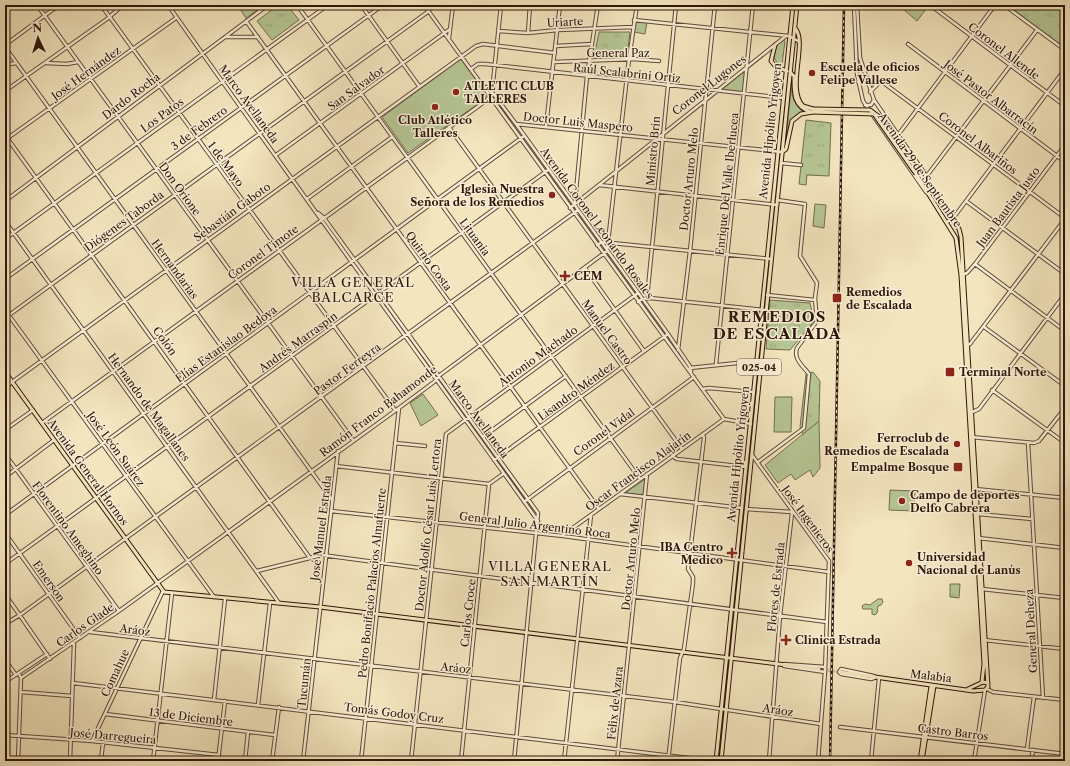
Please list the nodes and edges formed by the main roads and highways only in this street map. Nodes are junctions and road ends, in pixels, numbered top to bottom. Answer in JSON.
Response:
{"nodes":[{"id":1,"x":792,"y":5,"type":"edge"},
{"id":2,"x":797,"y":5,"type":"edge"},
{"id":3,"x":794,"y":28,"type":"junction"},
{"id":4,"x":775,"y":45,"type":"road end"},
{"id":5,"x":790,"y":72,"type":"junction"},
{"id":6,"x":786,"y":73,"type":"junction"},
{"id":7,"x":796,"y":76,"type":"junction"},
{"id":8,"x":813,"y":112,"type":"junction"},
{"id":9,"x":782,"y":152,"type":"junction"},
{"id":10,"x":918,"y":174,"type":"junction"},
{"id":11,"x":962,"y":275,"type":"junction"},
{"id":12,"x":5,"y":372,"type":"edge"},
{"id":13,"x":12,"y":382,"type":"junction"},
{"id":14,"x":5,"y":387,"type":"edge"},
{"id":15,"x":752,"y":424,"type":"junction"},
{"id":16,"x":975,"y":489,"type":"junction"},
{"id":17,"x":978,"y":538,"type":"junction"},
{"id":18,"x":733,"y":610,"type":"junction"},
{"id":19,"x":984,"y":640,"type":"junction"},
{"id":20,"x":726,"y":658,"type":"junction"},
{"id":21,"x":730,"y":659,"type":"junction"},
{"id":22,"x":819,"y":669,"type":"tunnel mouth"},
{"id":23,"x":840,"y":672,"type":"tunnel mouth"},
{"id":24,"x":981,"y":683,"type":"junction"},
{"id":25,"x":988,"y":683,"type":"junction"},
{"id":26,"x":933,"y":686,"type":"junction"},
{"id":27,"x":966,"y":690,"type":"junction"},
{"id":28,"x":985,"y":690,"type":"junction"},
{"id":29,"x":723,"y":709,"type":"junction"},
{"id":30,"x":716,"y":761,"type":"edge"},
{"id":31,"x":721,"y":761,"type":"edge"},
{"id":32,"x":921,"y":761,"type":"edge"}],
"edges":[{"from":1,"to":6,"type":"main road","name":"Avenida Hipólito Yrigoyen","number":"025-04"},
{"from":2,"to":3,"type":"main road","name":"Avenida Hipólito Yrigoyen","number":"025-04"},
{"from":3,"to":5,"type":"main road","name":"Avenida Hipólito Yrigoyen","number":"025-04"},
{"from":3,"to":7,"type":"main road"},
{"from":4,"to":6,"type":"main road"},
{"from":5,"to":6,"type":"main road"},
{"from":5,"to":7,"type":"main road"},
{"from":5,"to":9,"type":"main road","name":"Avenida Hipólito Yrigoyen","number":"025-04"},
{"from":6,"to":15,"type":"main road","name":"Avenida Hipólito Yrigoyen","number":"025-04"},
{"from":7,"to":8,"type":"main road"},
{"from":7,"to":10,"type":"main road","bridge":true},
{"from":8,"to":9,"type":"main road"},
{"from":8,"to":10,"type":"main road","bridge":true},
{"from":9,"to":15,"type":"main road","name":"Avenida Hipólito Yrigoyen","number":"025-04"},
{"from":10,"to":11,"type":"main road","name":"Avenida 29 de Septiembre"},
{"from":10,"to":11,"type":"main road","name":"Avenida 29 de Septiembre"},
{"from":11,"to":16,"type":"main road","name":"Avenida 29 de Septiembre"},
{"from":12,"to":13,"type":"main road","name":"Avenida General Hornos"},
{"from":13,"to":14,"type":"main road"},
{"from":13,"to":20,"type":"main road","name":"Avenida General Hornos"},
{"from":15,"to":18,"type":"main road","name":"Avenida Hipólito Yrigoyen","number":"025-04"},
{"from":15,"to":18,"type":"main road","name":"Avenida Hipólito Yrigoyen","number":"025-04"},
{"from":16,"to":17,"type":"main road","name":"Avenida 29 de Septiembre"},
{"from":16,"to":17,"type":"main road","name":"Avenida 29 de Septiembre"},
{"from":17,"to":19,"type":"main road","name":"Avenida 29 de Septiembre"},
{"from":18,"to":20,"type":"main road","name":"Avenida Hipólito Yrigoyen","number":"025-04"},
{"from":18,"to":21,"type":"main road","name":"Avenida Hipólito Yrigoyen","number":"025-04"},
{"from":19,"to":24,"type":"main road","name":"Avenida 29 de Septiembre"},
{"from":19,"to":25,"type":"main road","name":"Avenida 29 de Septiembre"},
{"from":20,"to":21,"type":"main road"},
{"from":20,"to":29,"type":"main road","name":"Avenida Hipólito Yrigoyen"},
{"from":21,"to":22,"type":"main road"},
{"from":21,"to":29,"type":"main road","name":"Avenida Hipólito Yrigoyen"},
{"from":23,"to":26,"type":"main road","name":"Malabia"},
{"from":24,"to":25,"type":"main road"},
{"from":24,"to":27,"type":"main road"},
{"from":24,"to":28,"type":"main road"},
{"from":25,"to":28,"type":"main road","name":"Avenida 29 de Septiembre"},
{"from":26,"to":27,"type":"main road","name":"Malabia"},
{"from":26,"to":32,"type":"main road"},
{"from":27,"to":28,"type":"main road","name":"Malabia"},
{"from":29,"to":30,"type":"main road","name":"Avenida Hipólito Yrigoyen"},
{"from":29,"to":31,"type":"main road","name":"Avenida Hipólito Yrigoyen"}]}
